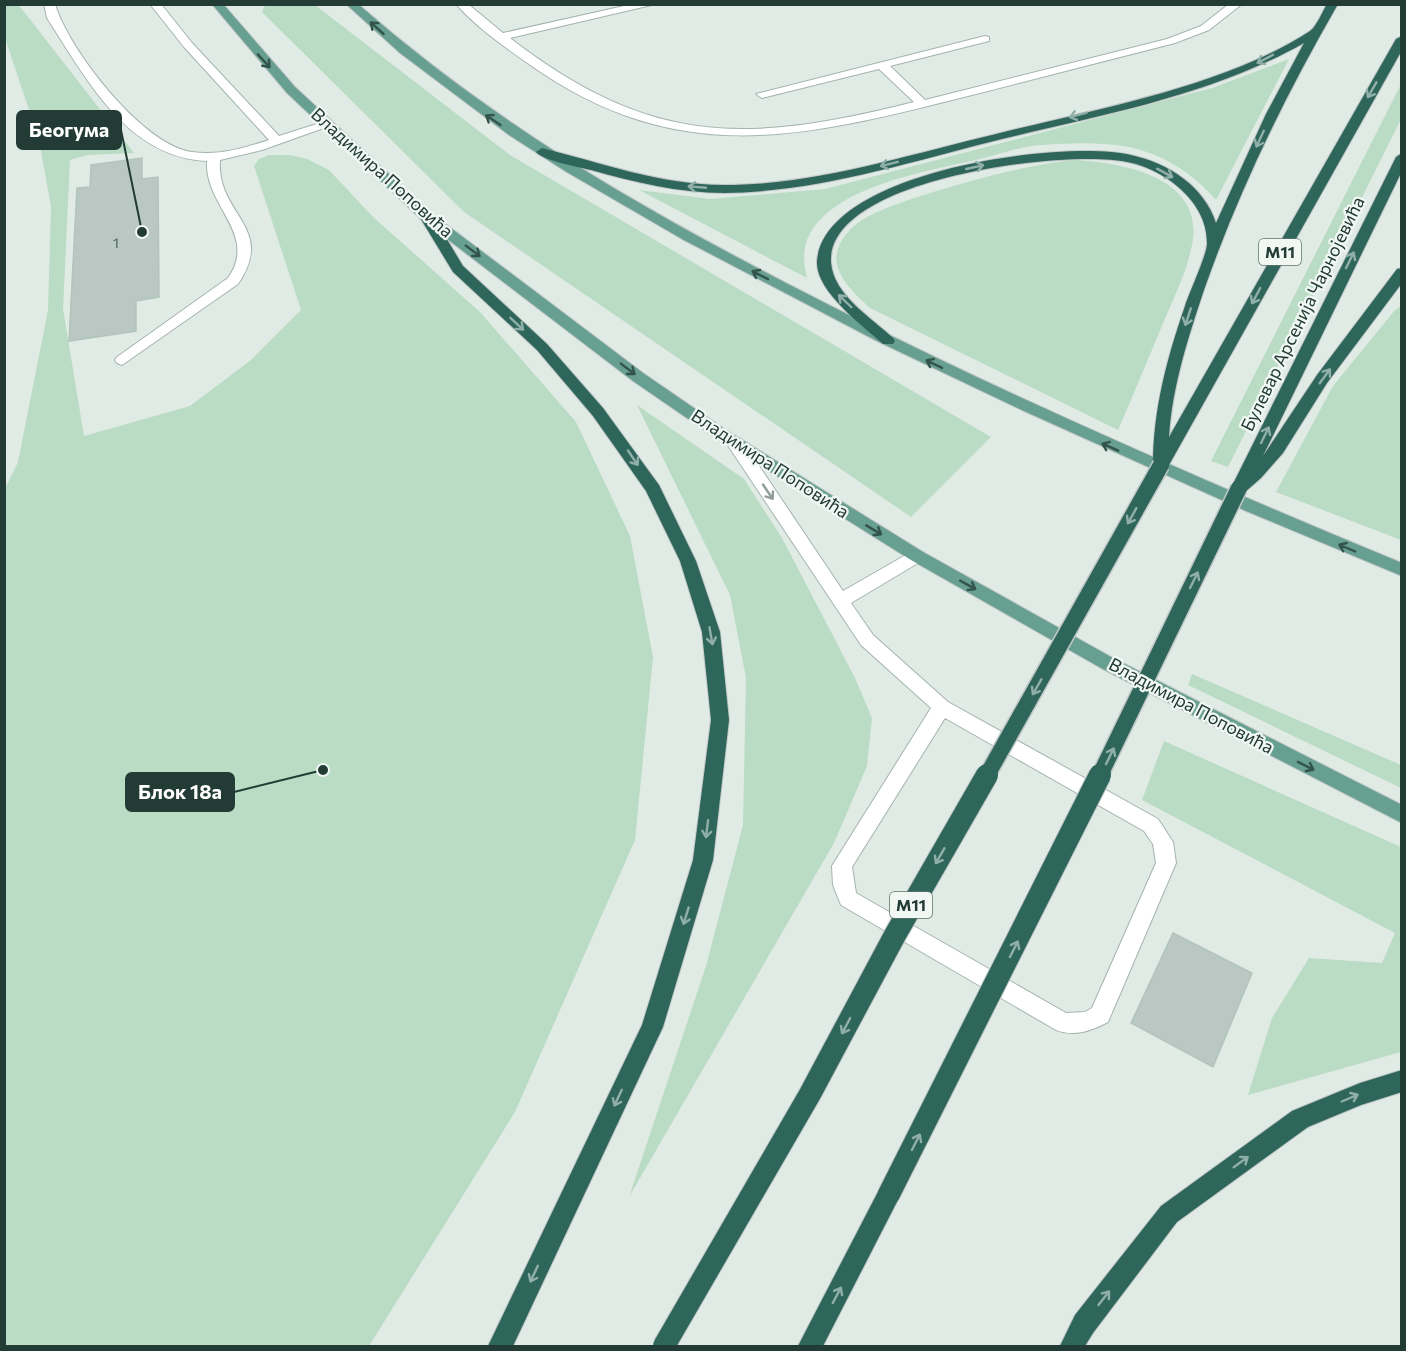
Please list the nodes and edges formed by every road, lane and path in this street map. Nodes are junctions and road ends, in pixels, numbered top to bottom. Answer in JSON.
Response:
{"nodes":[{"id":1,"x":49,"y":4,"type":"edge"},
{"id":2,"x":155,"y":4,"type":"edge"},
{"id":3,"x":217,"y":4,"type":"edge"},
{"id":4,"x":351,"y":4,"type":"edge"},
{"id":5,"x":461,"y":4,"type":"edge"},
{"id":6,"x":651,"y":4,"type":"edge"},
{"id":7,"x":1237,"y":4,"type":"edge"},
{"id":8,"x":1333,"y":4,"type":"edge"},
{"id":9,"x":228,"y":10,"type":"edge"},
{"id":10,"x":1316,"y":32,"type":"junction"},
{"id":11,"x":500,"y":38,"type":"junction"},
{"id":12,"x":985,"y":39,"type":"dead end"},
{"id":13,"x":1401,"y":39,"type":"edge"},
{"id":14,"x":882,"y":65,"type":"junction"},
{"id":15,"x":762,"y":94,"type":"dead end"},
{"id":16,"x":923,"y":104,"type":"junction"},
{"id":17,"x":326,"y":125,"type":"junction"},
{"id":18,"x":275,"y":139,"type":"junction"},
{"id":19,"x":542,"y":152,"type":"junction"},
{"id":20,"x":214,"y":157,"type":"junction"},
{"id":21,"x":1401,"y":157,"type":"edge"},
{"id":22,"x":426,"y":216,"type":"junction"},
{"id":23,"x":1214,"y":242,"type":"junction"},
{"id":24,"x":1401,"y":272,"type":"edge"},
{"id":25,"x":1396,"y":288,"type":"edge"},
{"id":26,"x":888,"y":341,"type":"junction"},
{"id":27,"x":122,"y":360,"type":"dead end"},
{"id":28,"x":735,"y":443,"type":"junction"},
{"id":29,"x":1161,"y":465,"type":"junction"},
{"id":30,"x":1239,"y":488,"type":"junction"},
{"id":31,"x":917,"y":556,"type":"junction"},
{"id":32,"x":1401,"y":570,"type":"edge"},
{"id":33,"x":842,"y":600,"type":"junction"},
{"id":34,"x":942,"y":707,"type":"junction"},
{"id":35,"x":1401,"y":815,"type":"edge"},
{"id":36,"x":1401,"y":1082,"type":"edge"},
{"id":37,"x":500,"y":1347,"type":"edge"},
{"id":38,"x":664,"y":1347,"type":"edge"},
{"id":39,"x":810,"y":1347,"type":"edge"},
{"id":40,"x":1072,"y":1347,"type":"edge"}],
"edges":[{"from":1,"to":20,"type":"street"},
{"from":2,"to":18,"type":"street"},
{"from":3,"to":9,"type":"main road","name":"Владимира Поповића"},
{"from":19,"to":4,"type":"main road","one_way":true},
{"from":5,"to":11,"type":"street"},
{"from":6,"to":11,"type":"street"},
{"from":7,"to":16,"type":"street"},
{"from":8,"to":10,"type":"highway"},
{"from":9,"to":17,"type":"main road","name":"Владимира Поповића","one_way":true},
{"from":10,"to":19,"type":"highway","one_way":true},
{"from":10,"to":23,"type":"highway","one_way":true},
{"from":11,"to":16,"type":"street"},
{"from":12,"to":14,"type":"street"},
{"from":13,"to":29,"type":"highway","number":"M11","one_way":true},
{"from":14,"to":15,"type":"street"},
{"from":14,"to":16,"type":"street"},
{"from":17,"to":18,"type":"street"},
{"from":17,"to":22,"type":"main road","name":"Владимира Поповића"},
{"from":18,"to":20,"type":"street"},
{"from":26,"to":19,"type":"main road","one_way":true},
{"from":20,"to":27,"type":"street"},
{"from":30,"to":21,"type":"highway","name":"Булевар Арсенија Чарнојевића","one_way":true},
{"from":22,"to":28,"type":"main road","name":"Владимира Поповића","one_way":true},
{"from":22,"to":37,"type":"highway","one_way":true},
{"from":26,"to":23,"type":"highway","one_way":true},
{"from":23,"to":29,"type":"highway","one_way":true},
{"from":24,"to":25,"type":"highway"},
{"from":30,"to":25,"type":"highway","one_way":true},
{"from":32,"to":26,"type":"main road","one_way":true},
{"from":28,"to":31,"type":"main road","name":"Владимира Поповића","one_way":true},
{"from":28,"to":33,"type":"street","one_way":true},
{"from":29,"to":38,"type":"highway","number":"M11","one_way":true,"bridge":true},
{"from":39,"to":30,"type":"highway","name":"Булевар Арсенија Чарнојевића","one_way":true,"bridge":true},
{"from":31,"to":33,"type":"street"},
{"from":31,"to":35,"type":"main road","name":"Владимира Поповића","one_way":true},
{"from":33,"to":34,"type":"street"},
{"from":34,"to":34,"type":"street"},
{"from":40,"to":36,"type":"highway","one_way":true}]}
